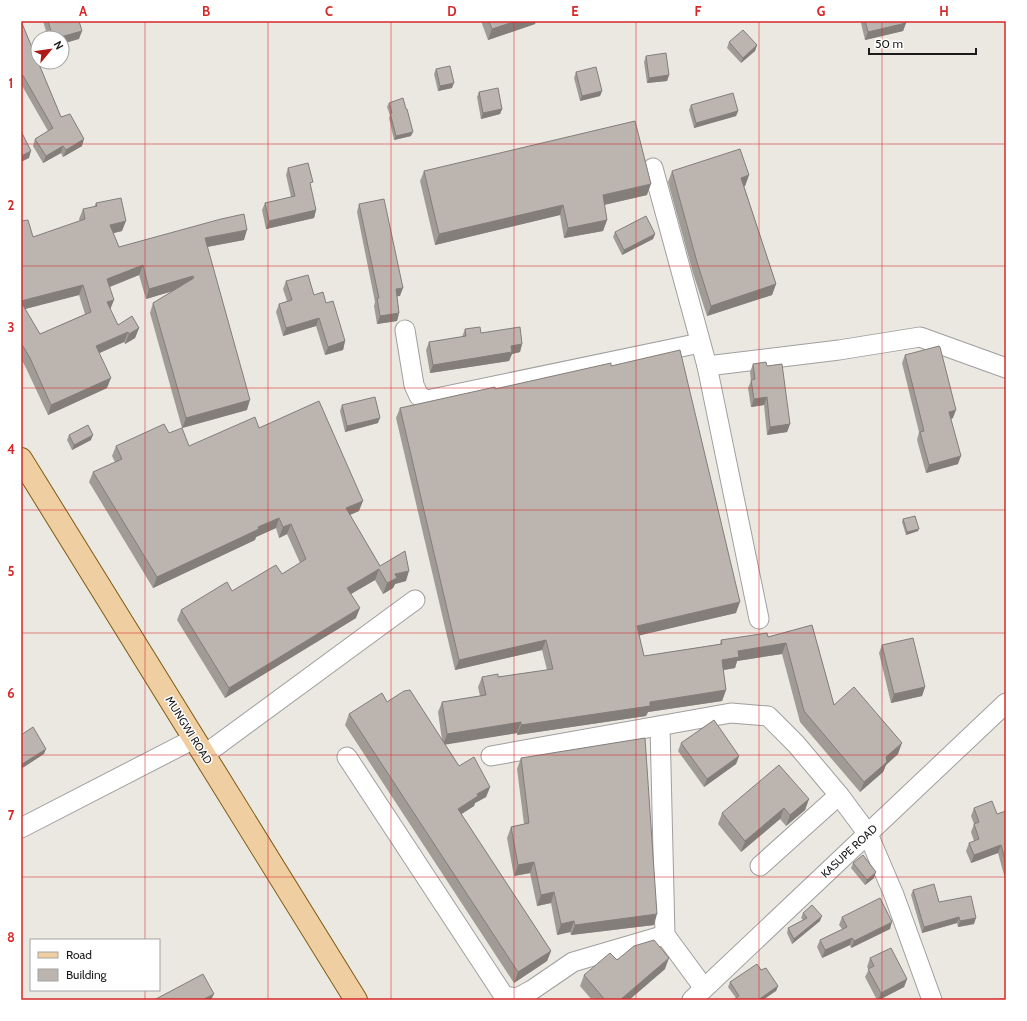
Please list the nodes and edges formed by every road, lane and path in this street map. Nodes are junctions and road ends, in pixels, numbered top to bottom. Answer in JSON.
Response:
{"nodes":[{"id":1,"x":653,"y":168,"type":"dead end"},
{"id":2,"x":405,"y":330,"type":"dead end"},
{"id":3,"x":700,"y":343,"type":"junction"},
{"id":4,"x":707,"y":366,"type":"junction"},
{"id":5,"x":1006,"y":368,"type":"edge"},
{"id":6,"x":21,"y":459,"type":"edge"},
{"id":7,"x":21,"y":479,"type":"edge"},
{"id":8,"x":415,"y":600,"type":"dead end"},
{"id":9,"x":759,"y":620,"type":"dead end"},
{"id":10,"x":1006,"y":703,"type":"edge"},
{"id":11,"x":660,"y":726,"type":"junction"},
{"id":12,"x":184,"y":744,"type":"junction"},
{"id":13,"x":204,"y":755,"type":"junction"},
{"id":14,"x":491,"y":756,"type":"dead end"},
{"id":15,"x":347,"y":757,"type":"dead end"},
{"id":16,"x":839,"y":795,"type":"junction"},
{"id":17,"x":21,"y":828,"type":"edge"},
{"id":18,"x":868,"y":834,"type":"junction"},
{"id":19,"x":760,"y":866,"type":"dead end"},
{"id":20,"x":665,"y":935,"type":"junction"},
{"id":21,"x":698,"y":994,"type":"edge"},
{"id":22,"x":342,"y":1000,"type":"edge"},
{"id":23,"x":356,"y":1000,"type":"edge"},
{"id":24,"x":932,"y":1000,"type":"edge"}],
"edges":[{"from":1,"to":3,"type":"street"},
{"from":2,"to":3,"type":"street"},
{"from":3,"to":4,"type":"street"},
{"from":4,"to":5,"type":"street"},
{"from":4,"to":9,"type":"street"},
{"from":6,"to":13,"type":"main road","name":"MUNGWI ROAD"},
{"from":7,"to":12,"type":"main road","name":"MUNGWI ROAD"},
{"from":8,"to":13,"type":"street"},
{"from":10,"to":18,"type":"street","name":"KASUPE ROAD"},
{"from":11,"to":14,"type":"street"},
{"from":11,"to":16,"type":"street"},
{"from":11,"to":20,"type":"street"},
{"from":12,"to":17,"type":"street"},
{"from":12,"to":22,"type":"main road","name":"MUNGWI ROAD"},
{"from":13,"to":23,"type":"main road","name":"MUNGWI ROAD"},
{"from":15,"to":20,"type":"street"},
{"from":16,"to":18,"type":"street"},
{"from":16,"to":19,"type":"street"},
{"from":18,"to":21,"type":"street","name":"KASUPE ROAD"},
{"from":18,"to":24,"type":"street"},
{"from":20,"to":21,"type":"street"}]}
